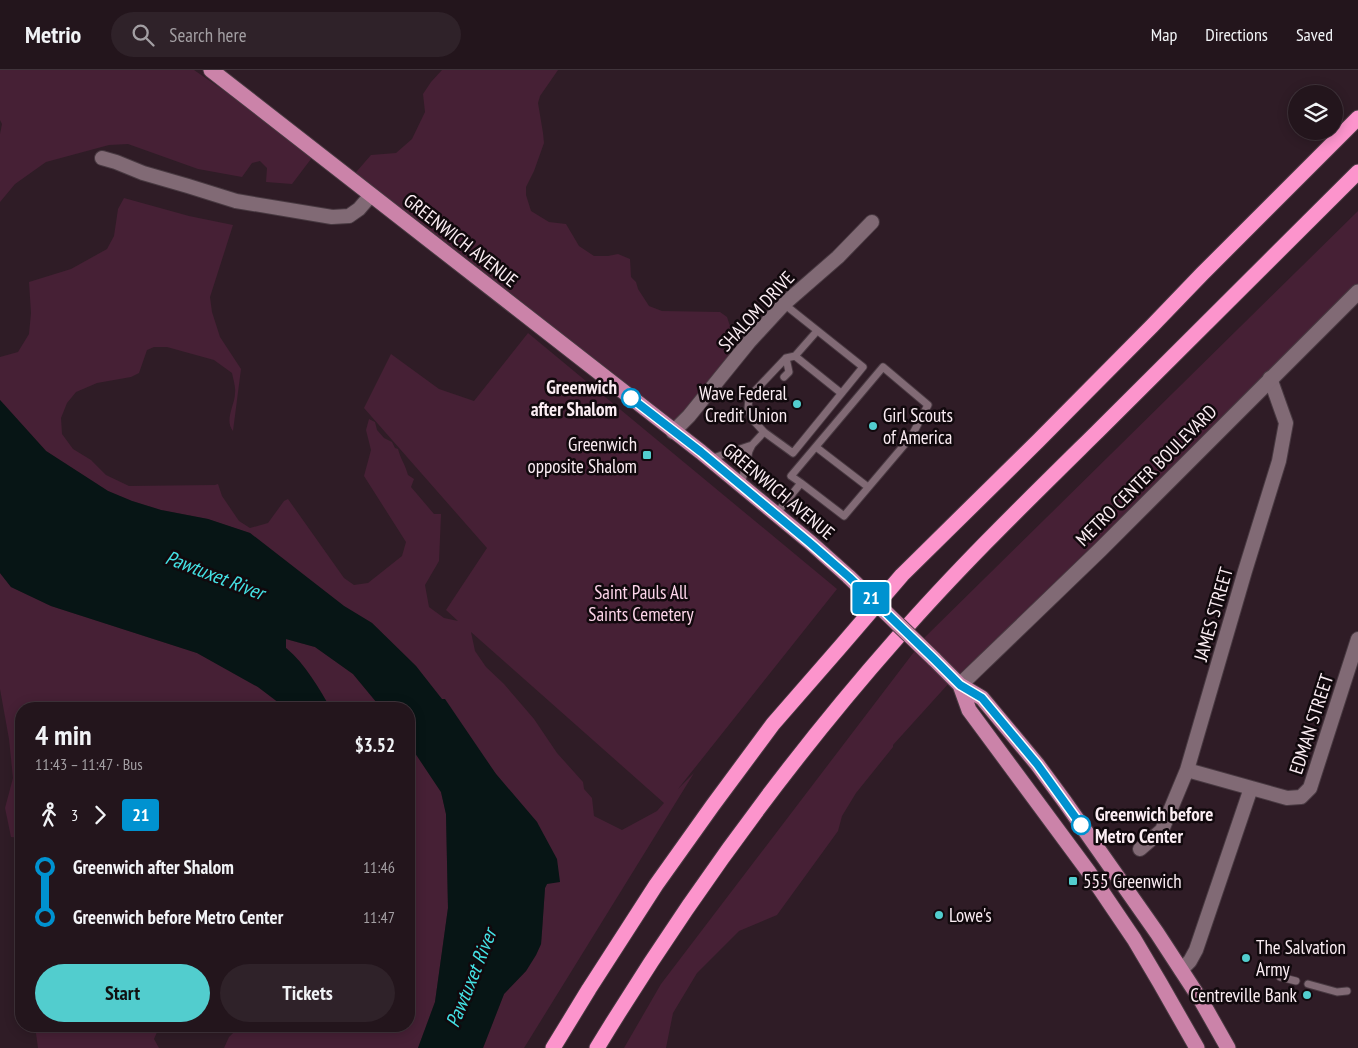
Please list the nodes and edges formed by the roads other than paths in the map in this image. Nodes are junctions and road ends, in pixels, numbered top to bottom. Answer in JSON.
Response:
{"nodes":[{"id":1,"x":211,"y":70,"type":"edge"},
{"id":2,"x":1358,"y":118,"type":"edge"},
{"id":3,"x":102,"y":158,"type":"dead end"},
{"id":4,"x":1358,"y":172,"type":"edge"},
{"id":5,"x":371,"y":195,"type":"junction"},
{"id":6,"x":872,"y":222,"type":"dead end"},
{"id":7,"x":1358,"y":292,"type":"edge"},
{"id":8,"x":784,"y":304,"type":"junction"},
{"id":9,"x":817,"y":331,"type":"junction"},
{"id":10,"x":795,"y":356,"type":"junction"},
{"id":11,"x":786,"y":358,"type":"junction"},
{"id":12,"x":784,"y":377,"type":"dead end"},
{"id":13,"x":1270,"y":378,"type":"junction"},
{"id":14,"x":770,"y":392,"type":"dead end"},
{"id":15,"x":752,"y":394,"type":"junction"},
{"id":16,"x":842,"y":394,"type":"junction"},
{"id":17,"x":674,"y":432,"type":"junction"},
{"id":18,"x":764,"y":432,"type":"junction"},
{"id":19,"x":752,"y":445,"type":"junction"},
{"id":20,"x":816,"y":446,"type":"junction"},
{"id":21,"x":710,"y":460,"type":"junction"},
{"id":22,"x":801,"y":483,"type":"junction"},
{"id":23,"x":741,"y":486,"type":"junction"},
{"id":24,"x":868,"y":487,"type":"junction"},
{"id":25,"x":776,"y":514,"type":"junction"},
{"id":26,"x":1358,"y":639,"type":"edge"},
{"id":27,"x":960,"y":685,"type":"junction"},
{"id":28,"x":1186,"y":770,"type":"junction"},
{"id":29,"x":1251,"y":788,"type":"junction"},
{"id":30,"x":1140,"y":849,"type":"dead end"},
{"id":31,"x":1182,"y":970,"type":"junction"},
{"id":32,"x":1280,"y":977,"type":"dead end"},
{"id":33,"x":1296,"y":981,"type":"dead end"},
{"id":34,"x":1160,"y":983,"type":"junction"},
{"id":35,"x":1308,"y":984,"type":"dead end"},
{"id":36,"x":1347,"y":991,"type":"dead end"},
{"id":37,"x":552,"y":1048,"type":"edge"},
{"id":38,"x":597,"y":1048,"type":"edge"},
{"id":39,"x":1197,"y":1048,"type":"edge"},
{"id":40,"x":1228,"y":1048,"type":"edge"}],
"edges":[{"from":1,"to":5,"type":"main road","name":"GREENWICH AVENUE"},
{"from":2,"to":37,"type":"highway"},
{"from":3,"to":5,"type":"street"},
{"from":4,"to":38,"type":"highway"},
{"from":5,"to":17,"type":"main road","name":"GREENWICH AVENUE"},
{"from":6,"to":8,"type":"street","name":"SHALOM DRIVE"},
{"from":7,"to":13,"type":"street","name":"METRO CENTER BOULEVARD"},
{"from":8,"to":9,"type":"lane"},
{"from":8,"to":17,"type":"street","name":"SHALOM DRIVE"},
{"from":9,"to":10,"type":"lane"},
{"from":9,"to":16,"type":"lane"},
{"from":10,"to":11,"type":"lane"},
{"from":10,"to":16,"type":"lane"},
{"from":11,"to":12,"type":"lane"},
{"from":11,"to":15,"type":"lane"},
{"from":13,"to":27,"type":"street","name":"METRO CENTER BOULEVARD"},
{"from":13,"to":28,"type":"street","name":"JAMES STREET"},
{"from":14,"to":15,"type":"lane"},
{"from":15,"to":18,"type":"lane"},
{"from":16,"to":18,"type":"lane"},
{"from":17,"to":21,"type":"main road","name":"GREENWICH AVENUE"},
{"from":18,"to":19,"type":"lane"},
{"from":19,"to":21,"type":"lane"},
{"from":19,"to":23,"type":"lane"},
{"from":20,"to":22,"type":"lane"},
{"from":20,"to":24,"type":"lane"},
{"from":20,"to":24,"type":"lane"},
{"from":21,"to":23,"type":"main road","name":"GREENWICH AVENUE"},
{"from":22,"to":24,"type":"lane"},
{"from":22,"to":25,"type":"lane"},
{"from":23,"to":25,"type":"main road","name":"GREENWICH AVENUE"},
{"from":25,"to":27,"type":"main road","name":"GREENWICH AVENUE","bridge":true},
{"from":26,"to":29,"type":"street","name":"EDMAN STREET"},
{"from":27,"to":31,"type":"main road","name":"GREENWICH AVENUE"},
{"from":27,"to":34,"type":"main road","name":"GREENWICH AVENUE"},
{"from":28,"to":29,"type":"street","name":"EDMAN STREET"},
{"from":28,"to":30,"type":"street","name":"JAMES STREET"},
{"from":29,"to":31,"type":"street"},
{"from":31,"to":34,"type":"main road"},
{"from":31,"to":40,"type":"main road","name":"GREENWICH AVENUE"},
{"from":32,"to":33,"type":"lane"},
{"from":34,"to":39,"type":"main road","name":"GREENWICH AVENUE"},
{"from":35,"to":36,"type":"lane"}]}
